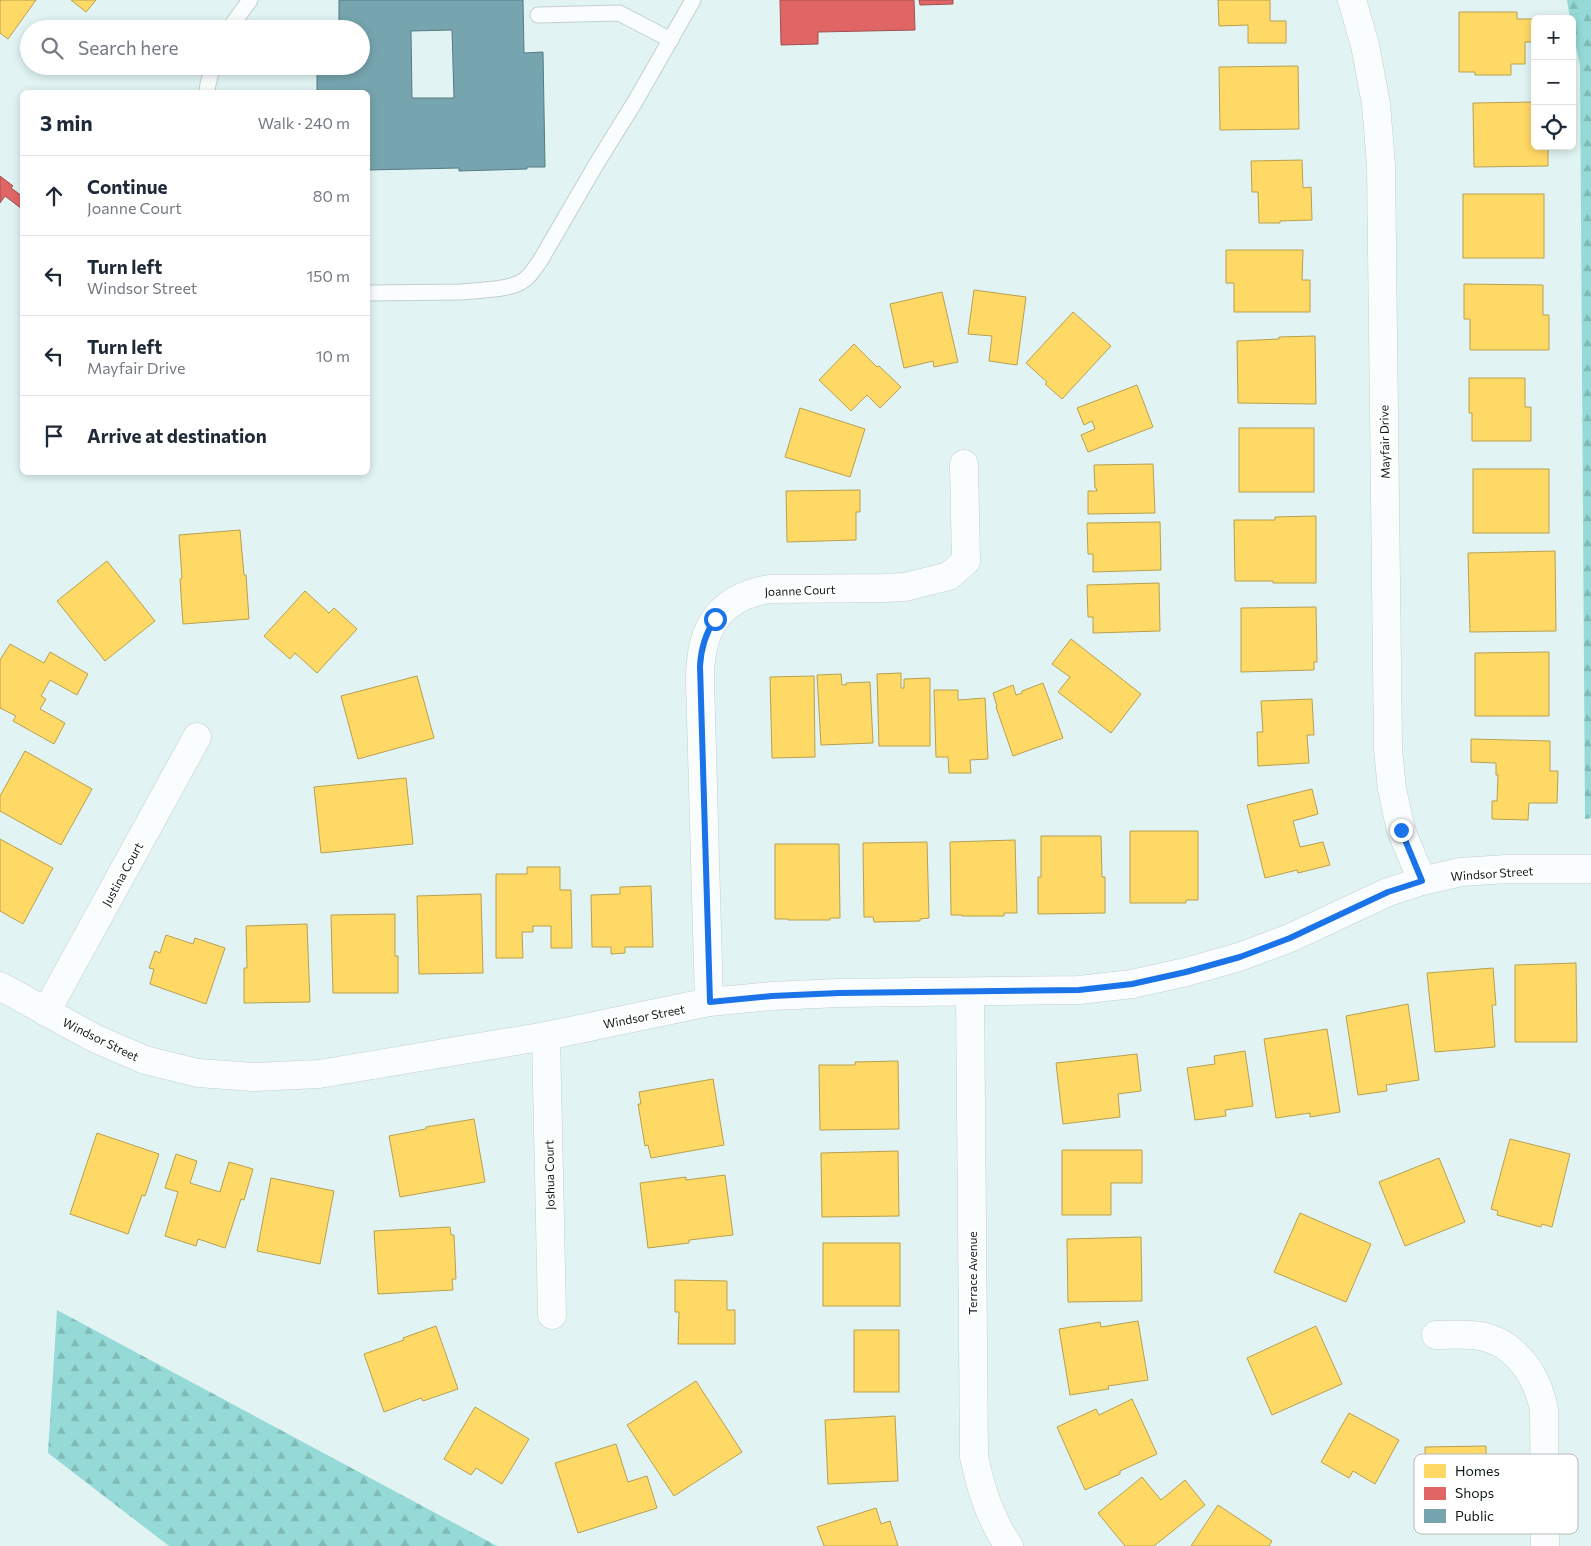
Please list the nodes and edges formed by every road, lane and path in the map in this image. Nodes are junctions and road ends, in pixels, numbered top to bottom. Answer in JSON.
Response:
{"nodes":[{"id":1,"x":250,"y":0,"type":"edge"},
{"id":2,"x":693,"y":0,"type":"edge"},
{"id":3,"x":1352,"y":0,"type":"edge"},
{"id":4,"x":597,"y":7,"type":"edge"},
{"id":5,"x":538,"y":16,"type":"dead end"},
{"id":6,"x":236,"y":20,"type":"edge"},
{"id":7,"x":671,"y":40,"type":"junction"},
{"id":8,"x":210,"y":75,"type":"edge"},
{"id":9,"x":207,"y":90,"type":"edge"},
{"id":10,"x":370,"y":293,"type":"edge"},
{"id":11,"x":964,"y":464,"type":"dead end"},
{"id":12,"x":197,"y":737,"type":"dead end"},
{"id":13,"x":1591,"y":869,"type":"edge"},
{"id":14,"x":1422,"y":881,"type":"junction"},
{"id":15,"x":0,"y":986,"type":"edge"},
{"id":16,"x":970,"y":992,"type":"junction"},
{"id":17,"x":710,"y":1002,"type":"junction"},
{"id":18,"x":46,"y":1012,"type":"junction"},
{"id":19,"x":546,"y":1036,"type":"junction"},
{"id":20,"x":552,"y":1315,"type":"dead end"},
{"id":21,"x":1436,"y":1335,"type":"dead end"},
{"id":22,"x":1544,"y":1454,"type":"edge"},
{"id":23,"x":1009,"y":1546,"type":"edge"}],
"edges":[{"from":1,"to":6,"type":"lane"},
{"from":2,"to":7,"type":"lane"},
{"from":3,"to":14,"type":"street","name":"Mayfair Drive"},
{"from":4,"to":5,"type":"lane"},
{"from":4,"to":7,"type":"lane"},
{"from":7,"to":10,"type":"lane"},
{"from":8,"to":9,"type":"lane"},
{"from":11,"to":17,"type":"street","name":"Joanne Court"},
{"from":12,"to":18,"type":"street","name":"Justina Court"},
{"from":13,"to":14,"type":"street","name":"Windsor Street"},
{"from":14,"to":16,"type":"street","name":"Windsor Street"},
{"from":15,"to":18,"type":"street","name":"Windsor Street"},
{"from":16,"to":17,"type":"street","name":"Windsor Street"},
{"from":16,"to":23,"type":"street","name":"Terrace Avenue"},
{"from":17,"to":19,"type":"street","name":"Windsor Street"},
{"from":18,"to":19,"type":"street","name":"Windsor Street"},
{"from":19,"to":20,"type":"street","name":"Joshua Court"},
{"from":21,"to":22,"type":"street"}]}
